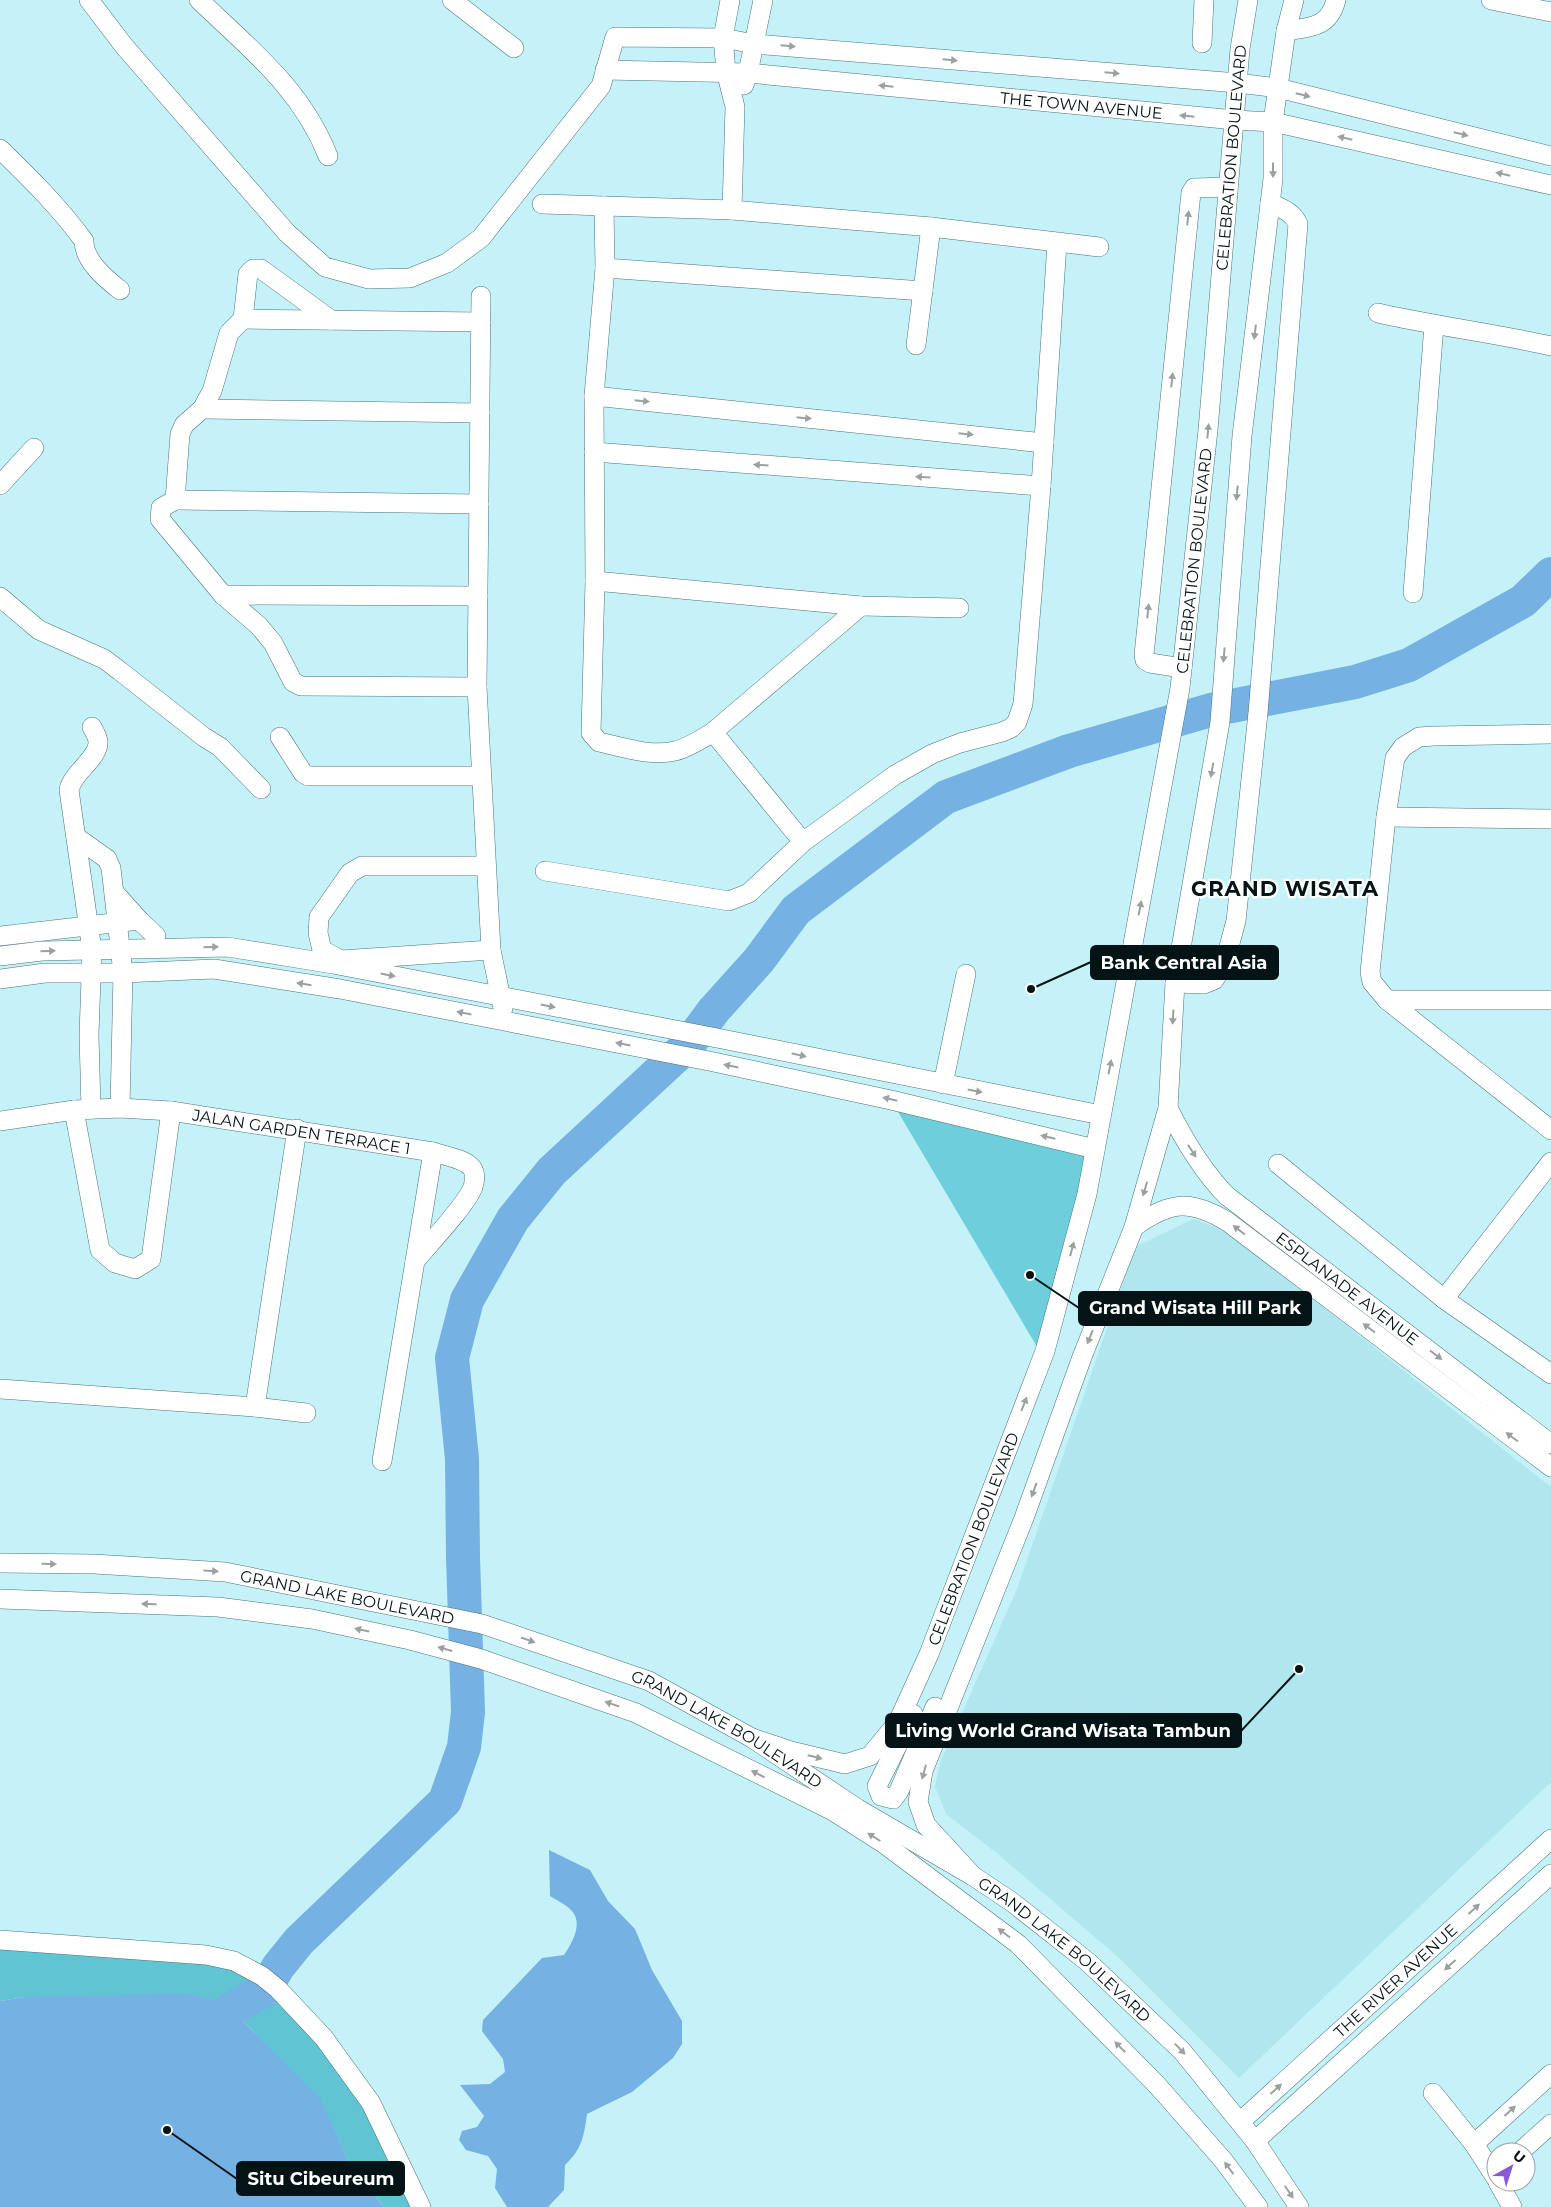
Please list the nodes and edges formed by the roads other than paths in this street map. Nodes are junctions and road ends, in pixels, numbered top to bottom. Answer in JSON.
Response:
{"nodes":[{"id":1,"x":89,"y":0,"type":"edge"},
{"id":2,"x":199,"y":0,"type":"edge"},
{"id":3,"x":452,"y":0,"type":"edge"},
{"id":4,"x":730,"y":0,"type":"edge"},
{"id":5,"x":763,"y":0,"type":"edge"},
{"id":6,"x":1204,"y":0,"type":"edge"},
{"id":7,"x":1294,"y":0,"type":"edge"},
{"id":8,"x":1336,"y":0,"type":"edge"},
{"id":9,"x":1491,"y":0,"type":"edge"},
{"id":10,"x":1242,"y":4,"type":"edge"},
{"id":11,"x":1551,"y":12,"type":"edge"},
{"id":12,"x":1286,"y":32,"type":"junction"},
{"id":13,"x":723,"y":38,"type":"junction"},
{"id":14,"x":1202,"y":43,"type":"dead end"},
{"id":15,"x":754,"y":44,"type":"junction"},
{"id":16,"x":514,"y":48,"type":"dead end"},
{"id":17,"x":605,"y":70,"type":"junction"},
{"id":18,"x":726,"y":71,"type":"junction"},
{"id":19,"x":748,"y":73,"type":"junction"},
{"id":20,"x":1238,"y":83,"type":"junction"},
{"id":21,"x":1278,"y":88,"type":"junction"},
{"id":22,"x":735,"y":107,"type":"junction"},
{"id":23,"x":1236,"y":120,"type":"junction"},
{"id":24,"x":1273,"y":122,"type":"junction"},
{"id":25,"x":0,"y":149,"type":"edge"},
{"id":26,"x":328,"y":156,"type":"dead end"},
{"id":27,"x":1551,"y":156,"type":"edge"},
{"id":28,"x":1551,"y":185,"type":"edge"},
{"id":29,"x":1228,"y":187,"type":"junction"},
{"id":30,"x":1270,"y":203,"type":"junction"},
{"id":31,"x":542,"y":204,"type":"dead end"},
{"id":32,"x":604,"y":206,"type":"junction"},
{"id":33,"x":732,"y":210,"type":"junction"},
{"id":34,"x":931,"y":228,"type":"junction"},
{"id":35,"x":1057,"y":243,"type":"junction"},
{"id":36,"x":1099,"y":247,"type":"dead end"},
{"id":37,"x":605,"y":268,"type":"junction"},
{"id":38,"x":120,"y":290,"type":"dead end"},
{"id":39,"x":923,"y":291,"type":"junction"},
{"id":40,"x":481,"y":296,"type":"dead end"},
{"id":41,"x":1378,"y":313,"type":"dead end"},
{"id":42,"x":243,"y":319,"type":"junction"},
{"id":43,"x":331,"y":320,"type":"junction"},
{"id":44,"x":481,"y":322,"type":"junction"},
{"id":45,"x":1434,"y":326,"type":"junction"},
{"id":46,"x":916,"y":345,"type":"dead end"},
{"id":47,"x":1551,"y":346,"type":"edge"},
{"id":48,"x":594,"y":396,"type":"junction"},
{"id":49,"x":202,"y":409,"type":"junction"},
{"id":50,"x":480,"y":413,"type":"junction"},
{"id":51,"x":1044,"y":442,"type":"junction"},
{"id":52,"x":34,"y":448,"type":"dead end"},
{"id":53,"x":594,"y":452,"type":"junction"},
{"id":54,"x":0,"y":484,"type":"edge"},
{"id":55,"x":1041,"y":486,"type":"junction"},
{"id":56,"x":175,"y":500,"type":"junction"},
{"id":57,"x":479,"y":504,"type":"junction"},
{"id":58,"x":594,"y":581,"type":"junction"},
{"id":59,"x":1413,"y":593,"type":"dead end"},
{"id":60,"x":224,"y":594,"type":"junction"},
{"id":61,"x":0,"y":596,"type":"edge"},
{"id":62,"x":478,"y":596,"type":"junction"},
{"id":63,"x":861,"y":606,"type":"junction"},
{"id":64,"x":959,"y":608,"type":"dead end"},
{"id":65,"x":1182,"y":668,"type":"junction"},
{"id":66,"x":477,"y":687,"type":"junction"},
{"id":67,"x":92,"y":727,"type":"dead end"},
{"id":68,"x":713,"y":732,"type":"junction"},
{"id":69,"x":1551,"y":734,"type":"edge"},
{"id":70,"x":280,"y":737,"type":"dead end"},
{"id":71,"x":480,"y":776,"type":"junction"},
{"id":72,"x":261,"y":790,"type":"dead end"},
{"id":73,"x":1386,"y":817,"type":"junction"},
{"id":74,"x":1551,"y":820,"type":"edge"},
{"id":75,"x":76,"y":837,"type":"junction"},
{"id":76,"x":803,"y":842,"type":"junction"},
{"id":77,"x":486,"y":866,"type":"junction"},
{"id":78,"x":545,"y":871,"type":"dead end"},
{"id":79,"x":114,"y":892,"type":"junction"},
{"id":80,"x":138,"y":920,"type":"junction"},
{"id":81,"x":116,"y":921,"type":"junction"},
{"id":82,"x":88,"y":925,"type":"junction"},
{"id":83,"x":0,"y":936,"type":"edge"},
{"id":84,"x":156,"y":936,"type":"dead end"},
{"id":85,"x":92,"y":950,"type":"junction"},
{"id":86,"x":121,"y":950,"type":"junction"},
{"id":87,"x":491,"y":950,"type":"junction"},
{"id":88,"x":0,"y":956,"type":"edge"},
{"id":89,"x":122,"y":973,"type":"junction"},
{"id":90,"x":92,"y":974,"type":"junction"},
{"id":91,"x":966,"y":974,"type":"dead end"},
{"id":92,"x":0,"y":979,"type":"edge"},
{"id":93,"x":1176,"y":983,"type":"junction"},
{"id":94,"x":501,"y":997,"type":"junction"},
{"id":95,"x":1387,"y":1000,"type":"junction"},
{"id":96,"x":1551,"y":1000,"type":"edge"},
{"id":97,"x":505,"y":1021,"type":"junction"},
{"id":98,"x":943,"y":1084,"type":"junction"},
{"id":99,"x":120,"y":1108,"type":"junction"},
{"id":100,"x":1168,"y":1108,"type":"junction"},
{"id":101,"x":82,"y":1109,"type":"junction"},
{"id":102,"x":171,"y":1111,"type":"junction"},
{"id":103,"x":1101,"y":1115,"type":"junction"},
{"id":104,"x":0,"y":1121,"type":"edge"},
{"id":105,"x":297,"y":1129,"type":"junction"},
{"id":106,"x":1551,"y":1130,"type":"edge"},
{"id":107,"x":1095,"y":1149,"type":"junction"},
{"id":108,"x":432,"y":1152,"type":"junction"},
{"id":109,"x":1551,"y":1162,"type":"edge"},
{"id":110,"x":1278,"y":1164,"type":"dead end"},
{"id":111,"x":1134,"y":1227,"type":"junction"},
{"id":112,"x":416,"y":1261,"type":"junction"},
{"id":113,"x":1444,"y":1299,"type":"junction"},
{"id":114,"x":1551,"y":1374,"type":"edge"},
{"id":115,"x":0,"y":1389,"type":"edge"},
{"id":116,"x":255,"y":1407,"type":"junction"},
{"id":117,"x":306,"y":1413,"type":"dead end"},
{"id":118,"x":1551,"y":1444,"type":"edge"},
{"id":119,"x":382,"y":1461,"type":"dead end"},
{"id":120,"x":1551,"y":1467,"type":"edge"},
{"id":121,"x":0,"y":1563,"type":"edge"},
{"id":122,"x":1001,"y":1574,"type":"junction"},
{"id":123,"x":0,"y":1599,"type":"edge"},
{"id":124,"x":928,"y":1654,"type":"junction"},
{"id":125,"x":752,"y":1738,"type":"junction"},
{"id":126,"x":1551,"y":1839,"type":"edge"},
{"id":127,"x":1551,"y":1874,"type":"edge"},
{"id":128,"x":973,"y":1876,"type":"junction"},
{"id":129,"x":0,"y":1940,"type":"edge"},
{"id":130,"x":1551,"y":2074,"type":"edge"},
{"id":131,"x":1433,"y":2093,"type":"dead end"},
{"id":132,"x":1240,"y":2122,"type":"junction"},
{"id":133,"x":1551,"y":2124,"type":"edge"},
{"id":134,"x":1256,"y":2141,"type":"junction"},
{"id":135,"x":1531,"y":2142,"type":"edge"},
{"id":136,"x":1474,"y":2144,"type":"junction"},
{"id":137,"x":1486,"y":2162,"type":"edge"},
{"id":138,"x":1504,"y":2192,"type":"edge"},
{"id":139,"x":421,"y":2207,"type":"edge"},
{"id":140,"x":1258,"y":2207,"type":"edge"},
{"id":141,"x":1299,"y":2207,"type":"edge"},
{"id":142,"x":1512,"y":2207,"type":"edge"}],
"edges":[{"from":1,"to":17,"type":"street"},
{"from":2,"to":26,"type":"street"},
{"from":3,"to":16,"type":"street"},
{"from":4,"to":13,"type":"street"},
{"from":5,"to":15,"type":"street"},
{"from":6,"to":14,"type":"street"},
{"from":7,"to":12,"type":"street"},
{"from":8,"to":12,"type":"street"},
{"from":9,"to":11,"type":"street"},
{"from":10,"to":20,"type":"street","name":"CELEBRATION BOULEVARD"},
{"from":12,"to":21,"type":"street"},
{"from":13,"to":15,"type":"street","name":"THE TOWN AVENUE"},
{"from":13,"to":17,"type":"street","name":"THE TOWN AVENUE"},
{"from":13,"to":18,"type":"street"},
{"from":15,"to":19,"type":"street"},
{"from":15,"to":20,"type":"street","name":"THE TOWN AVENUE","one_way":true},
{"from":17,"to":18,"type":"street","name":"THE TOWN AVENUE"},
{"from":18,"to":19,"type":"street","name":"THE TOWN AVENUE"},
{"from":18,"to":22,"type":"street"},
{"from":19,"to":22,"type":"street"},
{"from":23,"to":19,"type":"street","name":"THE TOWN AVENUE","one_way":true},
{"from":20,"to":21,"type":"street","name":"THE TOWN AVENUE"},
{"from":20,"to":23,"type":"street","name":"CELEBRATION BOULEVARD"},
{"from":21,"to":24,"type":"street"},
{"from":21,"to":27,"type":"street","name":"THE TOWN AVENUE","one_way":true},
{"from":22,"to":33,"type":"street"},
{"from":23,"to":24,"type":"street","name":"THE TOWN AVENUE"},
{"from":23,"to":29,"type":"street","name":"CELEBRATION BOULEVARD"},
{"from":28,"to":24,"type":"street","name":"THE TOWN AVENUE","one_way":true},
{"from":24,"to":30,"type":"street","one_way":true},
{"from":25,"to":38,"type":"street"},
{"from":65,"to":29,"type":"street","name":"CELEBRATION BOULEVARD","one_way":true},
{"from":65,"to":29,"type":"street","one_way":true},
{"from":30,"to":93,"type":"street","one_way":true},
{"from":30,"to":93,"type":"street"},
{"from":31,"to":32,"type":"street"},
{"from":32,"to":33,"type":"street"},
{"from":32,"to":37,"type":"street"},
{"from":33,"to":34,"type":"street"},
{"from":34,"to":35,"type":"street"},
{"from":34,"to":39,"type":"street"},
{"from":35,"to":36,"type":"street"},
{"from":35,"to":51,"type":"street"},
{"from":37,"to":39,"type":"street"},
{"from":37,"to":48,"type":"street"},
{"from":39,"to":46,"type":"street"},
{"from":40,"to":44,"type":"street"},
{"from":41,"to":45,"type":"street"},
{"from":42,"to":43,"type":"street"},
{"from":42,"to":43,"type":"street"},
{"from":42,"to":49,"type":"street"},
{"from":43,"to":44,"type":"street"},
{"from":44,"to":50,"type":"street"},
{"from":45,"to":47,"type":"street"},
{"from":45,"to":59,"type":"street"},
{"from":48,"to":51,"type":"street","one_way":true},
{"from":48,"to":53,"type":"street"},
{"from":49,"to":50,"type":"street"},
{"from":49,"to":56,"type":"street"},
{"from":50,"to":57,"type":"street"},
{"from":51,"to":55,"type":"street"},
{"from":52,"to":54,"type":"street"},
{"from":55,"to":53,"type":"street","one_way":true},
{"from":53,"to":58,"type":"street"},
{"from":55,"to":76,"type":"street"},
{"from":56,"to":57,"type":"street"},
{"from":56,"to":60,"type":"street"},
{"from":57,"to":62,"type":"street"},
{"from":58,"to":63,"type":"street"},
{"from":58,"to":68,"type":"street"},
{"from":60,"to":62,"type":"street"},
{"from":60,"to":66,"type":"street"},
{"from":61,"to":72,"type":"street"},
{"from":62,"to":66,"type":"street"},
{"from":63,"to":64,"type":"street"},
{"from":63,"to":68,"type":"street"},
{"from":103,"to":65,"type":"street","name":"CELEBRATION BOULEVARD","one_way":true},
{"from":66,"to":71,"type":"street"},
{"from":67,"to":75,"type":"street"},
{"from":68,"to":76,"type":"street"},
{"from":69,"to":73,"type":"street"},
{"from":70,"to":71,"type":"street"},
{"from":71,"to":77,"type":"street"},
{"from":73,"to":74,"type":"street"},
{"from":73,"to":95,"type":"street"},
{"from":75,"to":79,"type":"street"},
{"from":75,"to":82,"type":"street"},
{"from":76,"to":78,"type":"street"},
{"from":77,"to":87,"type":"street"},
{"from":77,"to":87,"type":"street"},
{"from":79,"to":80,"type":"street"},
{"from":79,"to":81,"type":"street"},
{"from":80,"to":81,"type":"street"},
{"from":80,"to":84,"type":"street"},
{"from":81,"to":82,"type":"street"},
{"from":81,"to":86,"type":"street"},
{"from":82,"to":83,"type":"street"},
{"from":82,"to":85,"type":"street"},
{"from":85,"to":86,"type":"street"},
{"from":88,"to":85,"type":"street","one_way":true},
{"from":85,"to":90,"type":"street"},
{"from":86,"to":89,"type":"street"},
{"from":86,"to":94,"type":"street","one_way":true},
{"from":87,"to":94,"type":"street"},
{"from":89,"to":90,"type":"street"},
{"from":97,"to":89,"type":"street","one_way":true},
{"from":89,"to":99,"type":"street"},
{"from":90,"to":92,"type":"street"},
{"from":90,"to":101,"type":"street"},
{"from":91,"to":98,"type":"street"},
{"from":93,"to":100,"type":"street","one_way":true},
{"from":94,"to":97,"type":"street"},
{"from":94,"to":98,"type":"street","one_way":true},
{"from":95,"to":96,"type":"street"},
{"from":95,"to":106,"type":"street"},
{"from":107,"to":97,"type":"street","one_way":true},
{"from":98,"to":103,"type":"street","one_way":true},
{"from":99,"to":101,"type":"street","name":"JALAN GARDEN TERRACE 1"},
{"from":99,"to":102,"type":"street","name":"JALAN GARDEN TERRACE 1"},
{"from":100,"to":111,"type":"street","one_way":true},
{"from":100,"to":118,"type":"street","name":"ESPLANADE AVENUE","one_way":true},
{"from":101,"to":102,"type":"street"},
{"from":101,"to":104,"type":"street","name":"JALAN GARDEN TERRACE 1"},
{"from":102,"to":105,"type":"street","name":"JALAN GARDEN TERRACE 1"},
{"from":103,"to":107,"type":"street","name":"CELEBRATION BOULEVARD"},
{"from":105,"to":108,"type":"street","name":"JALAN GARDEN TERRACE 1"},
{"from":105,"to":116,"type":"street"},
{"from":124,"to":107,"type":"street","name":"CELEBRATION BOULEVARD","one_way":true},
{"from":108,"to":112,"type":"street"},
{"from":108,"to":112,"type":"street","name":"JALAN GARDEN TERRACE 1"},
{"from":109,"to":113,"type":"street"},
{"from":110,"to":113,"type":"street"},
{"from":120,"to":111,"type":"street","name":"ESPLANADE AVENUE","one_way":true},
{"from":111,"to":122,"type":"street","one_way":true},
{"from":112,"to":119,"type":"street"},
{"from":113,"to":114,"type":"street"},
{"from":115,"to":116,"type":"street"},
{"from":116,"to":117,"type":"street"},
{"from":121,"to":125,"type":"street","name":"GRAND LAKE BOULEVARD","one_way":true},
{"from":122,"to":124,"type":"street"},
{"from":122,"to":128,"type":"street","one_way":true},
{"from":140,"to":123,"type":"street","name":"GRAND LAKE BOULEVARD","one_way":true},
{"from":125,"to":124,"type":"street","name":"CELEBRATION BOULEVARD","one_way":true},
{"from":125,"to":128,"type":"street","name":"GRAND LAKE BOULEVARD"},
{"from":132,"to":126,"type":"street","name":"THE RIVER AVENUE","one_way":true},
{"from":127,"to":134,"type":"street","name":"THE RIVER AVENUE","one_way":true},
{"from":128,"to":132,"type":"street","name":"GRAND LAKE BOULEVARD","one_way":true},
{"from":129,"to":139,"type":"street"},
{"from":136,"to":130,"type":"street","one_way":true},
{"from":131,"to":136,"type":"street"},
{"from":132,"to":134,"type":"street","name":"GRAND LAKE BOULEVARD"},
{"from":133,"to":135,"type":"street"},
{"from":134,"to":141,"type":"street","name":"GRAND LAKE BOULEVARD","one_way":true},
{"from":136,"to":137,"type":"street"},
{"from":138,"to":142,"type":"street"}]}
